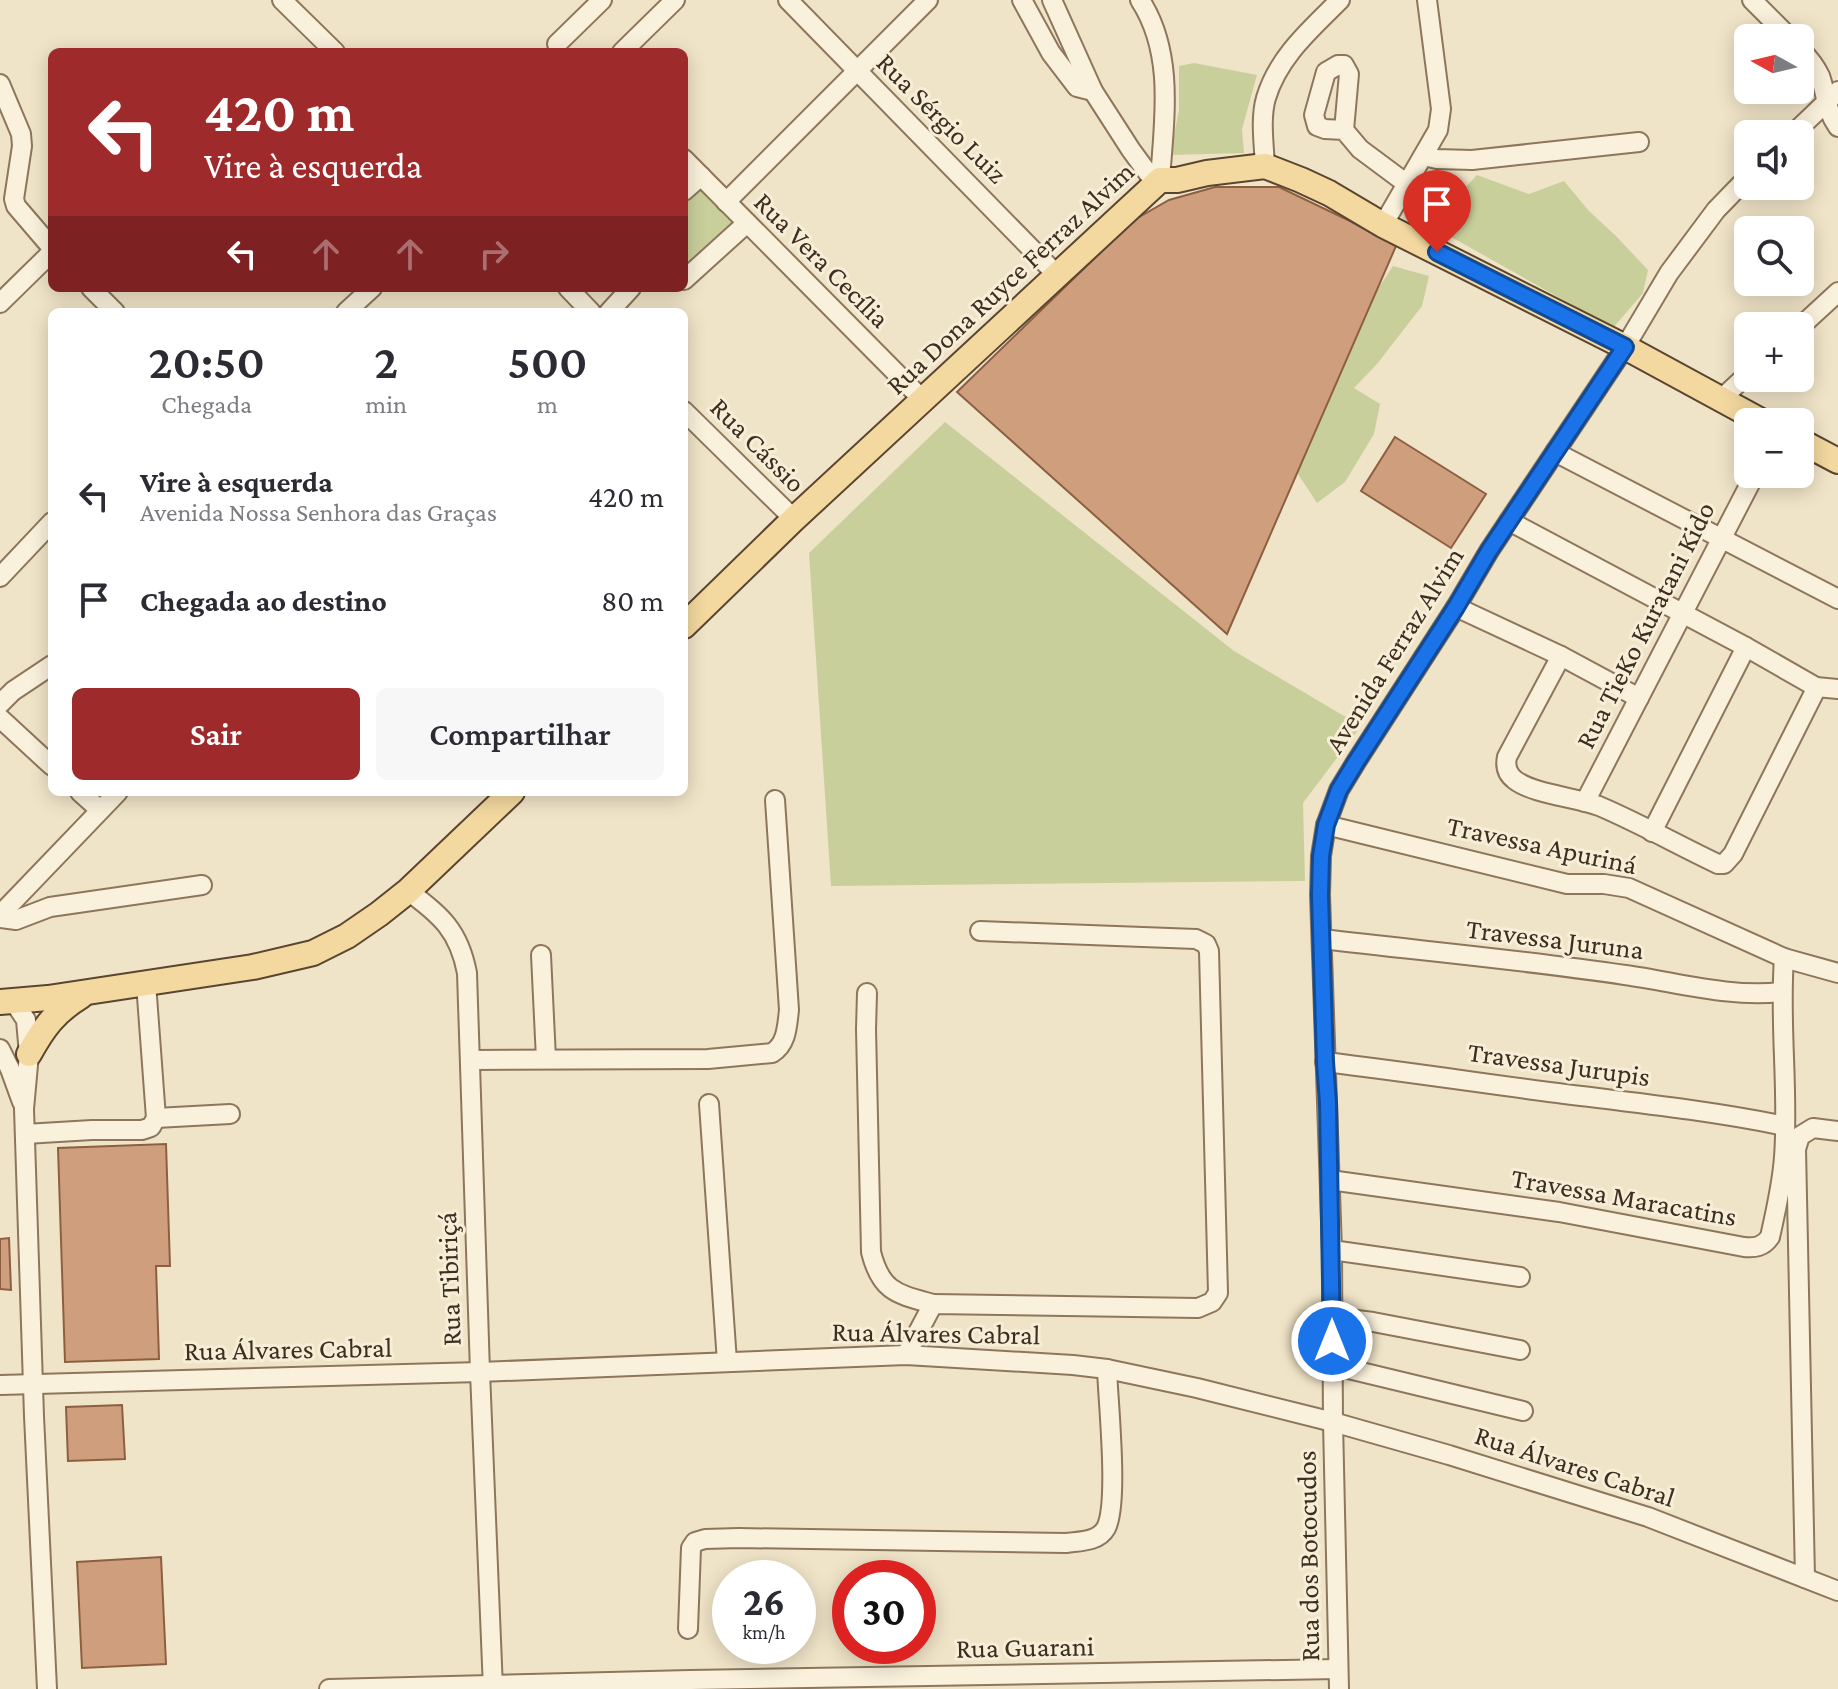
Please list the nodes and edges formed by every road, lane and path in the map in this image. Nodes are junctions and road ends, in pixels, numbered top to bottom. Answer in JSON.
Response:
{"nodes":[{"id":1,"x":282,"y":0,"type":"edge"},
{"id":2,"x":602,"y":0,"type":"edge"},
{"id":3,"x":675,"y":0,"type":"edge"},
{"id":4,"x":788,"y":0,"type":"edge"},
{"id":5,"x":928,"y":0,"type":"edge"},
{"id":6,"x":1022,"y":0,"type":"edge"},
{"id":7,"x":1052,"y":0,"type":"edge"},
{"id":8,"x":1340,"y":0,"type":"edge"},
{"id":9,"x":1427,"y":0,"type":"edge"},
{"id":10,"x":1752,"y":0,"type":"edge"},
{"id":11,"x":1146,"y":8,"type":"edge"},
{"id":12,"x":1776,"y":24,"type":"edge"},
{"id":13,"x":557,"y":44,"type":"dead end"},
{"id":14,"x":331,"y":48,"type":"edge"},
{"id":15,"x":626,"y":48,"type":"edge"},
{"id":16,"x":1814,"y":64,"type":"edge"},
{"id":17,"x":856,"y":72,"type":"junction"},
{"id":18,"x":1093,"y":91,"type":"junction"},
{"id":19,"x":2,"y":92,"type":"edge"},
{"id":20,"x":1832,"y":96,"type":"edge"},
{"id":21,"x":1807,"y":120,"type":"edge"},
{"id":22,"x":1838,"y":127,"type":"edge"},
{"id":23,"x":1344,"y":130,"type":"dead end"},
{"id":24,"x":1639,"y":142,"type":"dead end"},
{"id":25,"x":1424,"y":156,"type":"junction"},
{"id":26,"x":688,"y":163,"type":"edge"},
{"id":27,"x":1265,"y":166,"type":"junction"},
{"id":28,"x":701,"y":176,"type":"junction"},
{"id":29,"x":1158,"y":182,"type":"junction"},
{"id":30,"x":1407,"y":184,"type":"junction"},
{"id":31,"x":688,"y":187,"type":"edge"},
{"id":32,"x":1734,"y":191,"type":"edge"},
{"id":33,"x":726,"y":202,"type":"junction"},
{"id":34,"x":747,"y":223,"type":"junction"},
{"id":35,"x":1383,"y":225,"type":"junction"},
{"id":36,"x":48,"y":245,"type":"edge"},
{"id":37,"x":48,"y":254,"type":"edge"},
{"id":38,"x":1057,"y":275,"type":"junction"},
{"id":39,"x":688,"y":276,"type":"edge"},
{"id":40,"x":95,"y":292,"type":"edge"},
{"id":41,"x":368,"y":292,"type":"edge"},
{"id":42,"x":572,"y":292,"type":"edge"},
{"id":43,"x":627,"y":292,"type":"edge"},
{"id":44,"x":1838,"y":292,"type":"edge"},
{"id":45,"x":0,"y":303,"type":"edge"},
{"id":46,"x":111,"y":308,"type":"edge"},
{"id":47,"x":350,"y":308,"type":"edge"},
{"id":48,"x":587,"y":308,"type":"edge"},
{"id":49,"x":613,"y":308,"type":"edge"},
{"id":50,"x":1814,"y":314,"type":"edge"},
{"id":51,"x":1625,"y":347,"type":"junction"},
{"id":52,"x":1734,"y":387,"type":"edge"},
{"id":53,"x":922,"y":399,"type":"junction"},
{"id":54,"x":1721,"y":399,"type":"junction"},
{"id":55,"x":1737,"y":408,"type":"edge"},
{"id":56,"x":688,"y":420,"type":"edge"},
{"id":57,"x":1814,"y":448,"type":"edge"},
{"id":58,"x":1555,"y":452,"type":"junction"},
{"id":59,"x":1838,"y":461,"type":"edge"},
{"id":60,"x":1747,"y":488,"type":"edge"},
{"id":61,"x":794,"y":519,"type":"junction"},
{"id":62,"x":1509,"y":521,"type":"junction"},
{"id":63,"x":48,"y":526,"type":"edge"},
{"id":64,"x":1720,"y":539,"type":"junction"},
{"id":65,"x":0,"y":577,"type":"edge"},
{"id":66,"x":1838,"y":599,"type":"edge"},
{"id":67,"x":1456,"y":607,"type":"junction"},
{"id":68,"x":1682,"y":613,"type":"junction"},
{"id":69,"x":688,"y":622,"type":"edge"},
{"id":70,"x":1746,"y":647,"type":"junction"},
{"id":71,"x":1561,"y":656,"type":"junction"},
{"id":72,"x":48,"y":668,"type":"edge"},
{"id":73,"x":1816,"y":687,"type":"junction"},
{"id":74,"x":1838,"y":689,"type":"edge"},
{"id":75,"x":1639,"y":698,"type":"junction"},
{"id":76,"x":0,"y":704,"type":"edge"},
{"id":77,"x":0,"y":718,"type":"edge"},
{"id":78,"x":48,"y":762,"type":"edge"},
{"id":79,"x":84,"y":796,"type":"edge"},
{"id":80,"x":114,"y":796,"type":"edge"},
{"id":81,"x":508,"y":796,"type":"edge"},
{"id":82,"x":775,"y":800,"type":"dead end"},
{"id":83,"x":1585,"y":802,"type":"junction"},
{"id":84,"x":100,"y":810,"type":"junction"},
{"id":85,"x":1326,"y":825,"type":"junction"},
{"id":86,"x":1652,"y":832,"type":"junction"},
{"id":87,"x":202,"y":885,"type":"dead end"},
{"id":88,"x":408,"y":891,"type":"junction"},
{"id":89,"x":0,"y":917,"type":"edge"},
{"id":90,"x":980,"y":931,"type":"dead end"},
{"id":91,"x":1322,"y":939,"type":"junction"},
{"id":92,"x":541,"y":955,"type":"dead end"},
{"id":93,"x":1784,"y":958,"type":"junction"},
{"id":94,"x":1838,"y":973,"type":"edge"},
{"id":95,"x":146,"y":983,"type":"junction"},
{"id":96,"x":90,"y":991,"type":"junction"},
{"id":97,"x":1781,"y":992,"type":"junction"},
{"id":98,"x":867,"y":993,"type":"dead end"},
{"id":99,"x":4,"y":1003,"type":"edge"},
{"id":100,"x":0,"y":1049,"type":"edge"},
{"id":101,"x":29,"y":1054,"type":"junction"},
{"id":102,"x":546,"y":1059,"type":"junction"},
{"id":103,"x":470,"y":1060,"type":"junction"},
{"id":104,"x":1325,"y":1062,"type":"junction"},
{"id":105,"x":709,"y":1104,"type":"dead end"},
{"id":106,"x":24,"y":1109,"type":"junction"},
{"id":107,"x":230,"y":1114,"type":"dead end"},
{"id":108,"x":156,"y":1118,"type":"junction"},
{"id":109,"x":1785,"y":1126,"type":"junction"},
{"id":110,"x":1838,"y":1131,"type":"edge"},
{"id":111,"x":25,"y":1134,"type":"junction"},
{"id":112,"x":1330,"y":1180,"type":"junction"},
{"id":113,"x":1332,"y":1250,"type":"junction"},
{"id":114,"x":1520,"y":1277,"type":"dead end"},
{"id":115,"x":933,"y":1304,"type":"junction"},
{"id":116,"x":1332,"y":1317,"type":"junction"},
{"id":117,"x":1520,"y":1350,"type":"dead end"},
{"id":118,"x":906,"y":1355,"type":"junction"},
{"id":119,"x":727,"y":1362,"type":"junction"},
{"id":120,"x":1332,"y":1365,"type":"junction"},
{"id":121,"x":1107,"y":1369,"type":"junction"},
{"id":122,"x":480,"y":1372,"type":"junction"},
{"id":123,"x":0,"y":1385,"type":"edge"},
{"id":124,"x":33,"y":1385,"type":"junction"},
{"id":125,"x":1523,"y":1411,"type":"dead end"},
{"id":126,"x":1333,"y":1422,"type":"junction"},
{"id":127,"x":1805,"y":1578,"type":"junction"},
{"id":128,"x":1838,"y":1591,"type":"edge"},
{"id":129,"x":688,"y":1629,"type":"dead end"},
{"id":130,"x":1338,"y":1669,"type":"junction"},
{"id":131,"x":493,"y":1688,"type":"edge"},
{"id":132,"x":47,"y":1689,"type":"edge"},
{"id":133,"x":329,"y":1689,"type":"edge"},
{"id":134,"x":1339,"y":1689,"type":"edge"}],
"edges":[{"from":1,"to":14,"type":"street"},
{"from":2,"to":13,"type":"street"},
{"from":3,"to":15,"type":"street"},
{"from":4,"to":17,"type":"street","name":"Rua Sérgio Luiz"},
{"from":5,"to":17,"type":"street"},
{"from":6,"to":18,"type":"street"},
{"from":7,"to":18,"type":"street"},
{"from":8,"to":27,"type":"street"},
{"from":9,"to":25,"type":"street"},
{"from":10,"to":12,"type":"street"},
{"from":11,"to":29,"type":"street"},
{"from":16,"to":20,"type":"street"},
{"from":17,"to":33,"type":"street"},
{"from":17,"to":38,"type":"street","name":"Rua Sérgio Luiz"},
{"from":18,"to":29,"type":"street"},
{"from":19,"to":36,"type":"street"},
{"from":20,"to":21,"type":"street"},
{"from":20,"to":22,"type":"street"},
{"from":23,"to":30,"type":"street"},
{"from":24,"to":25,"type":"street"},
{"from":25,"to":30,"type":"street"},
{"from":26,"to":28,"type":"street","name":"Rua Vera Cecília"},
{"from":27,"to":29,"type":"main road","name":"Rua Dona Ruyce Ferraz Alvim"},
{"from":27,"to":35,"type":"main road"},
{"from":28,"to":31,"type":"street"},
{"from":28,"to":33,"type":"street","name":"Rua Vera Cecília"},
{"from":29,"to":38,"type":"main road","name":"Rua Dona Ruyce Ferraz Alvim"},
{"from":30,"to":35,"type":"street"},
{"from":32,"to":51,"type":"street","name":"Avenida Ferraz Alvim"},
{"from":33,"to":34,"type":"street","name":"Rua Vera Cecília"},
{"from":34,"to":39,"type":"street"},
{"from":34,"to":53,"type":"street","name":"Rua Vera Cecília"},
{"from":35,"to":51,"type":"main road"},
{"from":37,"to":45,"type":"street"},
{"from":38,"to":53,"type":"main road","name":"Rua Dona Ruyce Ferraz Alvim"},
{"from":40,"to":46,"type":"street"},
{"from":41,"to":47,"type":"street"},
{"from":42,"to":48,"type":"street"},
{"from":43,"to":49,"type":"street"},
{"from":44,"to":50,"type":"street"},
{"from":51,"to":54,"type":"main road"},
{"from":51,"to":58,"type":"street","name":"Avenida Ferraz Alvim"},
{"from":52,"to":54,"type":"street"},
{"from":53,"to":61,"type":"main road","name":"Rua Dona Ruyce Ferraz Alvim"},
{"from":54,"to":55,"type":"main road"},
{"from":56,"to":61,"type":"street","name":"Rua Cássio"},
{"from":57,"to":59,"type":"main road"},
{"from":58,"to":62,"type":"street","name":"Avenida Ferraz Alvim"},
{"from":58,"to":64,"type":"street"},
{"from":60,"to":64,"type":"street","name":"Rua TieKo Kuratani Kido"},
{"from":61,"to":69,"type":"main road","name":"Rua Dona Ruyce Ferraz Alvim"},
{"from":62,"to":67,"type":"street","name":"Avenida Ferraz Alvim"},
{"from":62,"to":68,"type":"street"},
{"from":63,"to":65,"type":"street"},
{"from":64,"to":66,"type":"street"},
{"from":64,"to":68,"type":"street","name":"Rua TieKo Kuratani Kido"},
{"from":67,"to":71,"type":"street"},
{"from":67,"to":85,"type":"street","name":"Avenida Ferraz Alvim"},
{"from":68,"to":70,"type":"street"},
{"from":68,"to":75,"type":"street","name":"Rua TieKo Kuratani Kido"},
{"from":70,"to":73,"type":"street"},
{"from":70,"to":86,"type":"street"},
{"from":71,"to":75,"type":"street"},
{"from":71,"to":83,"type":"street"},
{"from":72,"to":76,"type":"street"},
{"from":73,"to":74,"type":"street"},
{"from":73,"to":86,"type":"street"},
{"from":75,"to":83,"type":"street","name":"Rua TieKo Kuratani Kido"},
{"from":77,"to":78,"type":"street"},
{"from":79,"to":84,"type":"street"},
{"from":80,"to":84,"type":"street"},
{"from":81,"to":88,"type":"main road"},
{"from":82,"to":102,"type":"street"},
{"from":83,"to":86,"type":"street"},
{"from":84,"to":89,"type":"street"},
{"from":85,"to":91,"type":"street","name":"Avenida Ferraz Alvim"},
{"from":85,"to":93,"type":"street","name":"Travessa Apuriná"},
{"from":87,"to":89,"type":"street"},
{"from":88,"to":95,"type":"main road"},
{"from":88,"to":103,"type":"street","name":"Rua Tibiriçá"},
{"from":90,"to":115,"type":"street"},
{"from":91,"to":97,"type":"street","name":"Travessa Juruna"},
{"from":91,"to":104,"type":"street","name":"Avenida Ferraz Alvim"},
{"from":92,"to":102,"type":"street"},
{"from":93,"to":94,"type":"street","name":"Travessa Apuriná"},
{"from":93,"to":97,"type":"street","name":"Travessa Maracatins"},
{"from":95,"to":96,"type":"main road"},
{"from":95,"to":108,"type":"street"},
{"from":96,"to":99,"type":"main road"},
{"from":96,"to":101,"type":"main road"},
{"from":97,"to":109,"type":"street","name":"Travessa Maracatins"},
{"from":98,"to":115,"type":"street"},
{"from":99,"to":101,"type":"street"},
{"from":100,"to":106,"type":"street"},
{"from":101,"to":106,"type":"street"},
{"from":102,"to":103,"type":"street"},
{"from":103,"to":122,"type":"street","name":"Rua Tibiriçá"},
{"from":104,"to":109,"type":"street","name":"Travessa Jurupis"},
{"from":104,"to":112,"type":"street","name":"Avenida Ferraz Alvim"},
{"from":105,"to":119,"type":"street"},
{"from":106,"to":111,"type":"street"},
{"from":107,"to":108,"type":"street"},
{"from":108,"to":111,"type":"street"},
{"from":109,"to":112,"type":"street","name":"Travessa Maracatins"},
{"from":110,"to":127,"type":"street"},
{"from":111,"to":124,"type":"street"},
{"from":112,"to":113,"type":"street","name":"Avenida Ferraz Alvim"},
{"from":113,"to":114,"type":"street"},
{"from":113,"to":116,"type":"street","name":"Avenida Ferraz Alvim"},
{"from":115,"to":118,"type":"street"},
{"from":116,"to":117,"type":"street"},
{"from":116,"to":120,"type":"street","name":"Avenida Ferraz Alvim"},
{"from":118,"to":119,"type":"street","name":"Rua Álvares Cabral"},
{"from":118,"to":121,"type":"street","name":"Rua Álvares Cabral"},
{"from":119,"to":122,"type":"street","name":"Rua Álvares Cabral"},
{"from":120,"to":125,"type":"street"},
{"from":120,"to":126,"type":"street","name":"Avenida Ferraz Alvim"},
{"from":121,"to":126,"type":"street","name":"Rua Álvares Cabral"},
{"from":121,"to":129,"type":"street"},
{"from":122,"to":124,"type":"street","name":"Rua Álvares Cabral"},
{"from":122,"to":131,"type":"street","name":"Rua Tibiriçá"},
{"from":123,"to":124,"type":"street","name":"Rua Álvares Cabral"},
{"from":124,"to":132,"type":"street"},
{"from":126,"to":127,"type":"street","name":"Rua Álvares Cabral"},
{"from":126,"to":130,"type":"street","name":"Rua dos Botocudos"},
{"from":127,"to":128,"type":"street","name":"Rua Álvares Cabral"},
{"from":130,"to":131,"type":"street","name":"Rua Guarani"},
{"from":130,"to":134,"type":"street","name":"Rua dos Botocudos"},
{"from":131,"to":133,"type":"street","name":"Rua Guarani"}]}
